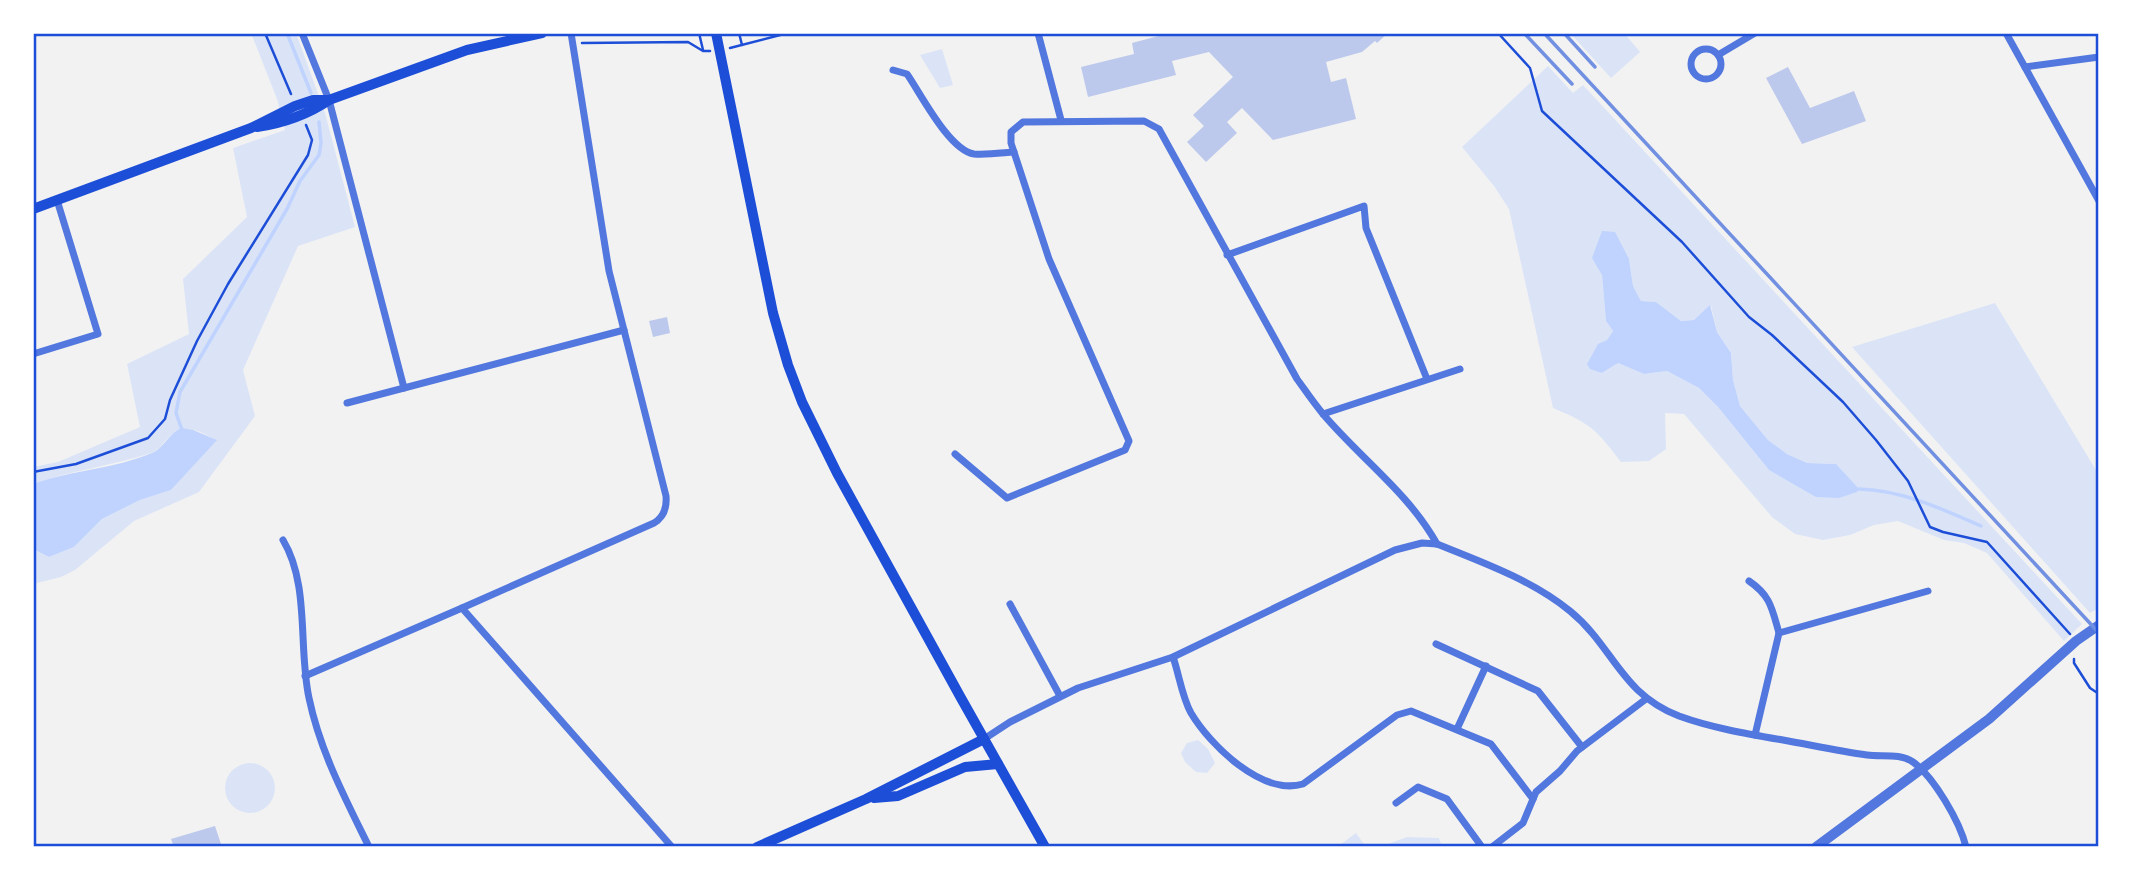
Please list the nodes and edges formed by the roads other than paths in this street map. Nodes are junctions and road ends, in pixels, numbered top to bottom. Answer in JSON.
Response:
{"nodes":[{"id":1,"x":302,"y":33,"type":"edge"},
{"id":2,"x":542,"y":33,"type":"edge"},
{"id":3,"x":571,"y":33,"type":"edge"},
{"id":4,"x":716,"y":33,"type":"edge"},
{"id":5,"x":1038,"y":33,"type":"edge"},
{"id":6,"x":1755,"y":33,"type":"edge"},
{"id":7,"x":2006,"y":33,"type":"edge"},
{"id":8,"x":1718,"y":55,"type":"junction"},
{"id":9,"x":2099,"y":57,"type":"edge"},
{"id":10,"x":2025,"y":67,"type":"junction"},
{"id":11,"x":893,"y":70,"type":"dead end"},
{"id":12,"x":329,"y":100,"type":"junction"},
{"id":13,"x":1061,"y":120,"type":"junction"},
{"id":14,"x":1014,"y":152,"type":"junction"},
{"id":15,"x":58,"y":200,"type":"junction"},
{"id":16,"x":2099,"y":201,"type":"edge"},
{"id":17,"x":33,"y":209,"type":"edge"},
{"id":18,"x":1227,"y":255,"type":"junction"},
{"id":19,"x":624,"y":330,"type":"junction"},
{"id":20,"x":33,"y":354,"type":"edge"},
{"id":21,"x":1460,"y":369,"type":"dead end"},
{"id":22,"x":1427,"y":379,"type":"junction"},
{"id":23,"x":404,"y":388,"type":"junction"},
{"id":24,"x":347,"y":403,"type":"dead end"},
{"id":25,"x":1323,"y":414,"type":"junction"},
{"id":26,"x":955,"y":454,"type":"dead end"},
{"id":27,"x":283,"y":540,"type":"dead end"},
{"id":28,"x":1437,"y":544,"type":"junction"},
{"id":29,"x":1749,"y":581,"type":"dead end"},
{"id":30,"x":1928,"y":591,"type":"dead end"},
{"id":31,"x":1010,"y":604,"type":"dead end"},
{"id":32,"x":462,"y":608,"type":"junction"},
{"id":33,"x":2099,"y":625,"type":"edge"},
{"id":34,"x":1779,"y":633,"type":"junction"},
{"id":35,"x":1436,"y":644,"type":"dead end"},
{"id":36,"x":1173,"y":656,"type":"junction"},
{"id":37,"x":1486,"y":666,"type":"junction"},
{"id":38,"x":305,"y":677,"type":"junction"},
{"id":39,"x":1060,"y":696,"type":"junction"},
{"id":40,"x":1646,"y":699,"type":"junction"},
{"id":41,"x":1457,"y":729,"type":"junction"},
{"id":42,"x":1755,"y":735,"type":"junction"},
{"id":43,"x":984,"y":739,"type":"junction"},
{"id":44,"x":1582,"y":747,"type":"junction"},
{"id":45,"x":998,"y":764,"type":"junction"},
{"id":46,"x":1922,"y":769,"type":"junction"},
{"id":47,"x":866,"y":799,"type":"junction"},
{"id":48,"x":1533,"y":799,"type":"junction"},
{"id":49,"x":1396,"y":803,"type":"dead end"},
{"id":50,"x":785,"y":836,"type":"junction"},
{"id":51,"x":369,"y":847,"type":"edge"},
{"id":52,"x":672,"y":847,"type":"edge"},
{"id":53,"x":757,"y":847,"type":"edge"},
{"id":54,"x":772,"y":847,"type":"edge"},
{"id":55,"x":1045,"y":847,"type":"edge"},
{"id":56,"x":1482,"y":847,"type":"edge"},
{"id":57,"x":1492,"y":847,"type":"edge"},
{"id":58,"x":1816,"y":847,"type":"edge"},
{"id":59,"x":1966,"y":847,"type":"edge"}],
"edges":[{"from":1,"to":12,"type":"street"},
{"from":2,"to":12,"type":"main road"},
{"from":3,"to":19,"type":"street"},
{"from":4,"to":43,"type":"main road"},
{"from":5,"to":13,"type":"street"},
{"from":6,"to":8,"type":"street"},
{"from":7,"to":10,"type":"street"},
{"from":8,"to":8,"type":"street"},
{"from":9,"to":10,"type":"street"},
{"from":10,"to":16,"type":"street"},
{"from":11,"to":14,"type":"street"},
{"from":12,"to":15,"type":"main road"},
{"from":12,"to":23,"type":"street"},
{"from":13,"to":14,"type":"street"},
{"from":13,"to":18,"type":"street"},
{"from":14,"to":26,"type":"street"},
{"from":15,"to":17,"type":"main road"},
{"from":15,"to":20,"type":"street"},
{"from":18,"to":22,"type":"street"},
{"from":18,"to":25,"type":"street"},
{"from":19,"to":23,"type":"street"},
{"from":19,"to":32,"type":"street"},
{"from":21,"to":22,"type":"street"},
{"from":22,"to":25,"type":"street"},
{"from":23,"to":24,"type":"street"},
{"from":25,"to":28,"type":"street"},
{"from":27,"to":38,"type":"street"},
{"from":28,"to":36,"type":"street"},
{"from":28,"to":40,"type":"street"},
{"from":29,"to":34,"type":"street"},
{"from":30,"to":34,"type":"street"},
{"from":31,"to":39,"type":"street"},
{"from":32,"to":38,"type":"street"},
{"from":32,"to":52,"type":"street"},
{"from":33,"to":46,"type":"street"},
{"from":34,"to":42,"type":"street"},
{"from":35,"to":37,"type":"street"},
{"from":36,"to":39,"type":"street"},
{"from":36,"to":41,"type":"street"},
{"from":37,"to":41,"type":"street"},
{"from":37,"to":44,"type":"street"},
{"from":38,"to":51,"type":"street"},
{"from":39,"to":43,"type":"street"},
{"from":40,"to":42,"type":"street"},
{"from":40,"to":44,"type":"street"},
{"from":41,"to":48,"type":"street"},
{"from":42,"to":46,"type":"street"},
{"from":43,"to":45,"type":"main road"},
{"from":43,"to":47,"type":"main road"},
{"from":44,"to":48,"type":"street"},
{"from":45,"to":47,"type":"main road"},
{"from":45,"to":55,"type":"main road"},
{"from":46,"to":58,"type":"street"},
{"from":46,"to":59,"type":"street"},
{"from":47,"to":50,"type":"main road"},
{"from":48,"to":57,"type":"street"},
{"from":49,"to":56,"type":"street"},
{"from":50,"to":53,"type":"main road"},
{"from":50,"to":54,"type":"main road"}]}
